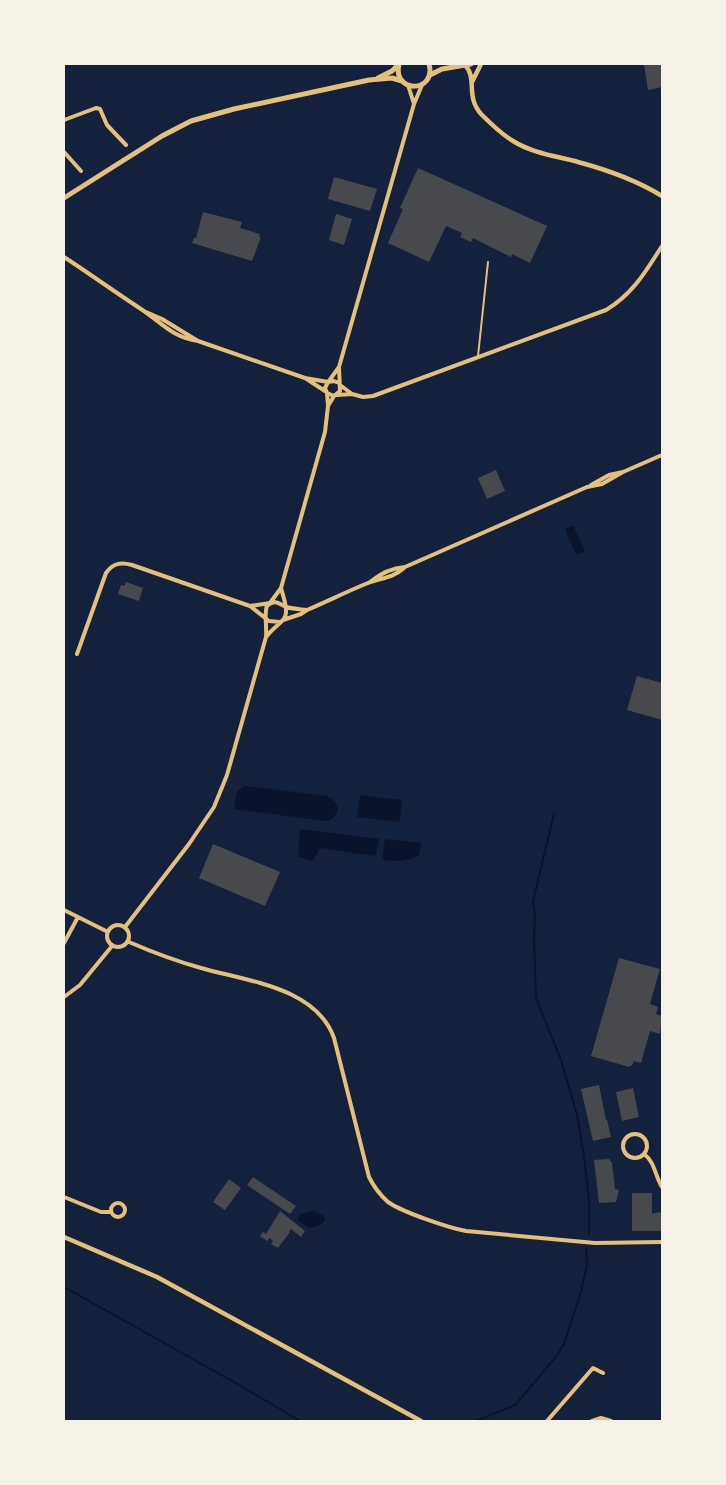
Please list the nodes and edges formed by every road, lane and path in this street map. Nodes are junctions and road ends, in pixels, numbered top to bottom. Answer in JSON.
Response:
{"nodes":[{"id":1,"x":399,"y":64,"type":"edge"},
{"id":2,"x":429,"y":64,"type":"edge"},
{"id":3,"x":468,"y":64,"type":"edge"},
{"id":4,"x":481,"y":64,"type":"edge"},
{"id":5,"x":430,"y":75,"type":"junction"},
{"id":6,"x":375,"y":79,"type":"junction"},
{"id":7,"x":402,"y":81,"type":"junction"},
{"id":8,"x":471,"y":83,"type":"junction"},
{"id":9,"x":422,"y":84,"type":"junction"},
{"id":10,"x":408,"y":85,"type":"junction"},
{"id":11,"x":414,"y":104,"type":"junction"},
{"id":12,"x":64,"y":120,"type":"edge"},
{"id":13,"x":126,"y":145,"type":"dead end"},
{"id":14,"x":64,"y":152,"type":"edge"},
{"id":15,"x":81,"y":171,"type":"dead end"},
{"id":16,"x":662,"y":196,"type":"edge"},
{"id":17,"x":64,"y":198,"type":"edge"},
{"id":18,"x":662,"y":246,"type":"edge"},
{"id":19,"x":64,"y":256,"type":"edge"},
{"id":20,"x":488,"y":262,"type":"dead end"},
{"id":21,"x":478,"y":358,"type":"junction"},
{"id":22,"x":339,"y":367,"type":"junction"},
{"id":23,"x":305,"y":378,"type":"junction"},
{"id":24,"x":329,"y":382,"type":"junction"},
{"id":25,"x":339,"y":384,"type":"junction"},
{"id":26,"x":326,"y":392,"type":"junction"},
{"id":27,"x":352,"y":394,"type":"junction"},
{"id":28,"x":336,"y":395,"type":"junction"},
{"id":29,"x":328,"y":406,"type":"junction"},
{"id":30,"x":662,"y":455,"type":"edge"},
{"id":31,"x":280,"y":588,"type":"junction"},
{"id":32,"x":270,"y":603,"type":"junction"},
{"id":33,"x":250,"y":606,"type":"junction"},
{"id":34,"x":285,"y":606,"type":"junction"},
{"id":35,"x":307,"y":610,"type":"junction"},
{"id":36,"x":267,"y":619,"type":"junction"},
{"id":37,"x":281,"y":621,"type":"junction"},
{"id":38,"x":266,"y":637,"type":"junction"},
{"id":39,"x":77,"y":654,"type":"dead end"},
{"id":40,"x":64,"y":910,"type":"edge"},
{"id":41,"x":78,"y":917,"type":"junction"},
{"id":42,"x":125,"y":927,"type":"junction"},
{"id":43,"x":108,"y":932,"type":"junction"},
{"id":44,"x":128,"y":942,"type":"junction"},
{"id":45,"x":64,"y":944,"type":"edge"},
{"id":46,"x":112,"y":946,"type":"junction"},
{"id":47,"x":64,"y":997,"type":"edge"},
{"id":48,"x":644,"y":1154,"type":"junction"},
{"id":49,"x":662,"y":1187,"type":"edge"},
{"id":50,"x":64,"y":1197,"type":"edge"},
{"id":51,"x":111,"y":1212,"type":"dead end"},
{"id":52,"x":64,"y":1237,"type":"edge"},
{"id":53,"x":662,"y":1242,"type":"edge"},
{"id":54,"x":602,"y":1373,"type":"dead end"},
{"id":55,"x":421,"y":1421,"type":"edge"},
{"id":56,"x":547,"y":1421,"type":"edge"},
{"id":57,"x":592,"y":1421,"type":"edge"},
{"id":58,"x":610,"y":1421,"type":"edge"}],
"edges":[{"from":1,"to":6,"type":"main road"},
{"from":1,"to":7,"type":"main road"},
{"from":2,"to":5,"type":"main road"},
{"from":3,"to":5,"type":"main road"},
{"from":3,"to":8,"type":"street"},
{"from":4,"to":8,"type":"street"},
{"from":5,"to":9,"type":"main road"},
{"from":6,"to":7,"type":"main road"},
{"from":6,"to":17,"type":"main road"},
{"from":7,"to":10,"type":"main road"},
{"from":8,"to":16,"type":"street"},
{"from":9,"to":10,"type":"main road"},
{"from":9,"to":11,"type":"street"},
{"from":10,"to":11,"type":"street"},
{"from":11,"to":22,"type":"street"},
{"from":12,"to":13,"type":"street"},
{"from":14,"to":15,"type":"street"},
{"from":18,"to":21,"type":"street"},
{"from":19,"to":23,"type":"street"},
{"from":20,"to":21,"type":"lane"},
{"from":21,"to":27,"type":"street"},
{"from":22,"to":24,"type":"street"},
{"from":22,"to":25,"type":"street"},
{"from":23,"to":24,"type":"street"},
{"from":23,"to":26,"type":"street"},
{"from":24,"to":25,"type":"street"},
{"from":24,"to":26,"type":"street"},
{"from":25,"to":27,"type":"street"},
{"from":25,"to":28,"type":"street"},
{"from":26,"to":28,"type":"street"},
{"from":26,"to":29,"type":"street"},
{"from":27,"to":28,"type":"street"},
{"from":28,"to":29,"type":"street"},
{"from":29,"to":31,"type":"street"},
{"from":30,"to":35,"type":"street"},
{"from":31,"to":32,"type":"street"},
{"from":31,"to":34,"type":"street"},
{"from":32,"to":33,"type":"street"},
{"from":32,"to":34,"type":"street"},
{"from":32,"to":36,"type":"street"},
{"from":33,"to":36,"type":"street"},
{"from":33,"to":39,"type":"street"},
{"from":34,"to":35,"type":"street"},
{"from":34,"to":37,"type":"street"},
{"from":35,"to":37,"type":"street"},
{"from":36,"to":37,"type":"street"},
{"from":36,"to":38,"type":"street"},
{"from":37,"to":38,"type":"street"},
{"from":38,"to":42,"type":"street"},
{"from":40,"to":41,"type":"street"},
{"from":41,"to":43,"type":"street"},
{"from":41,"to":45,"type":"street"},
{"from":42,"to":43,"type":"street"},
{"from":42,"to":44,"type":"street"},
{"from":43,"to":46,"type":"street"},
{"from":44,"to":46,"type":"street"},
{"from":44,"to":53,"type":"street"},
{"from":46,"to":47,"type":"street"},
{"from":48,"to":48,"type":"street"},
{"from":48,"to":49,"type":"street"},
{"from":50,"to":51,"type":"street"},
{"from":52,"to":55,"type":"street"},
{"from":54,"to":56,"type":"street"},
{"from":57,"to":58,"type":"street"}]}
